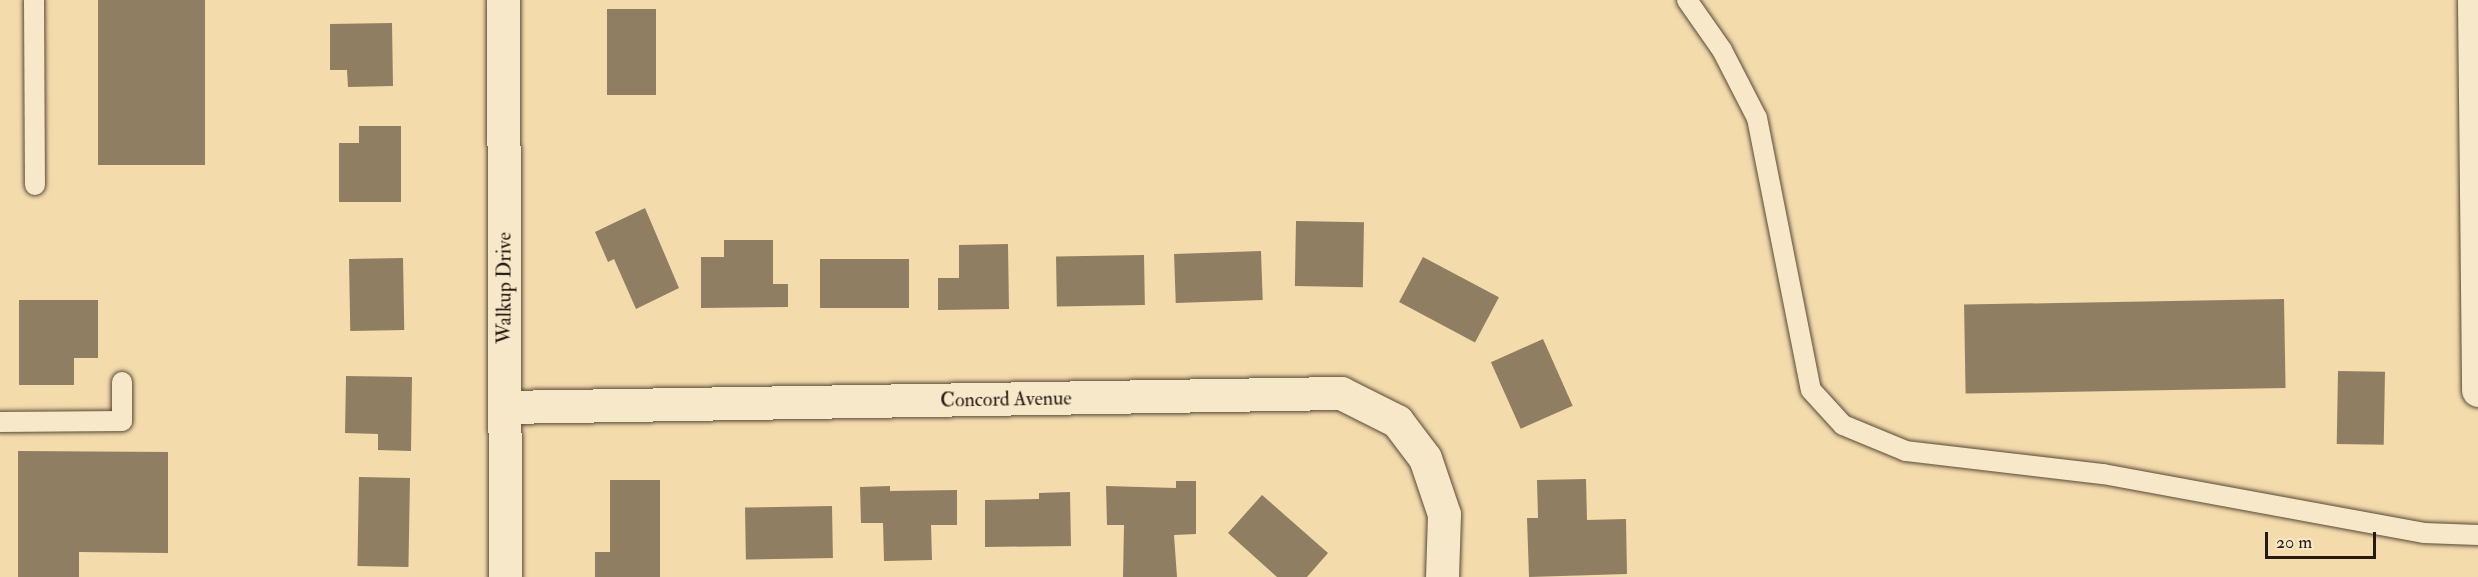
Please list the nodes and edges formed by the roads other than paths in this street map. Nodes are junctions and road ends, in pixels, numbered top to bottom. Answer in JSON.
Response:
{"nodes":[{"id":1,"x":34,"y":0,"type":"edge"},
{"id":2,"x":503,"y":0,"type":"edge"},
{"id":3,"x":1687,"y":0,"type":"edge"},
{"id":4,"x":2474,"y":0,"type":"edge"},
{"id":5,"x":2476,"y":144,"type":"edge"},
{"id":6,"x":35,"y":185,"type":"dead end"},
{"id":7,"x":122,"y":382,"type":"dead end"},
{"id":8,"x":2478,"y":390,"type":"edge"},
{"id":9,"x":504,"y":408,"type":"junction"},
{"id":10,"x":0,"y":422,"type":"edge"},
{"id":11,"x":2478,"y":535,"type":"edge"},
{"id":12,"x":505,"y":577,"type":"edge"},
{"id":13,"x":1442,"y":577,"type":"edge"}],
"edges":[{"from":1,"to":6,"type":"lane"},
{"from":2,"to":9,"type":"street","name":"Walkup Drive"},
{"from":3,"to":11,"type":"lane"},
{"from":4,"to":5,"type":"street"},
{"from":5,"to":8,"type":"street"},
{"from":7,"to":10,"type":"lane"},
{"from":9,"to":12,"type":"street","name":"Walkup Drive"},
{"from":9,"to":13,"type":"street","name":"Concord Avenue"}]}
